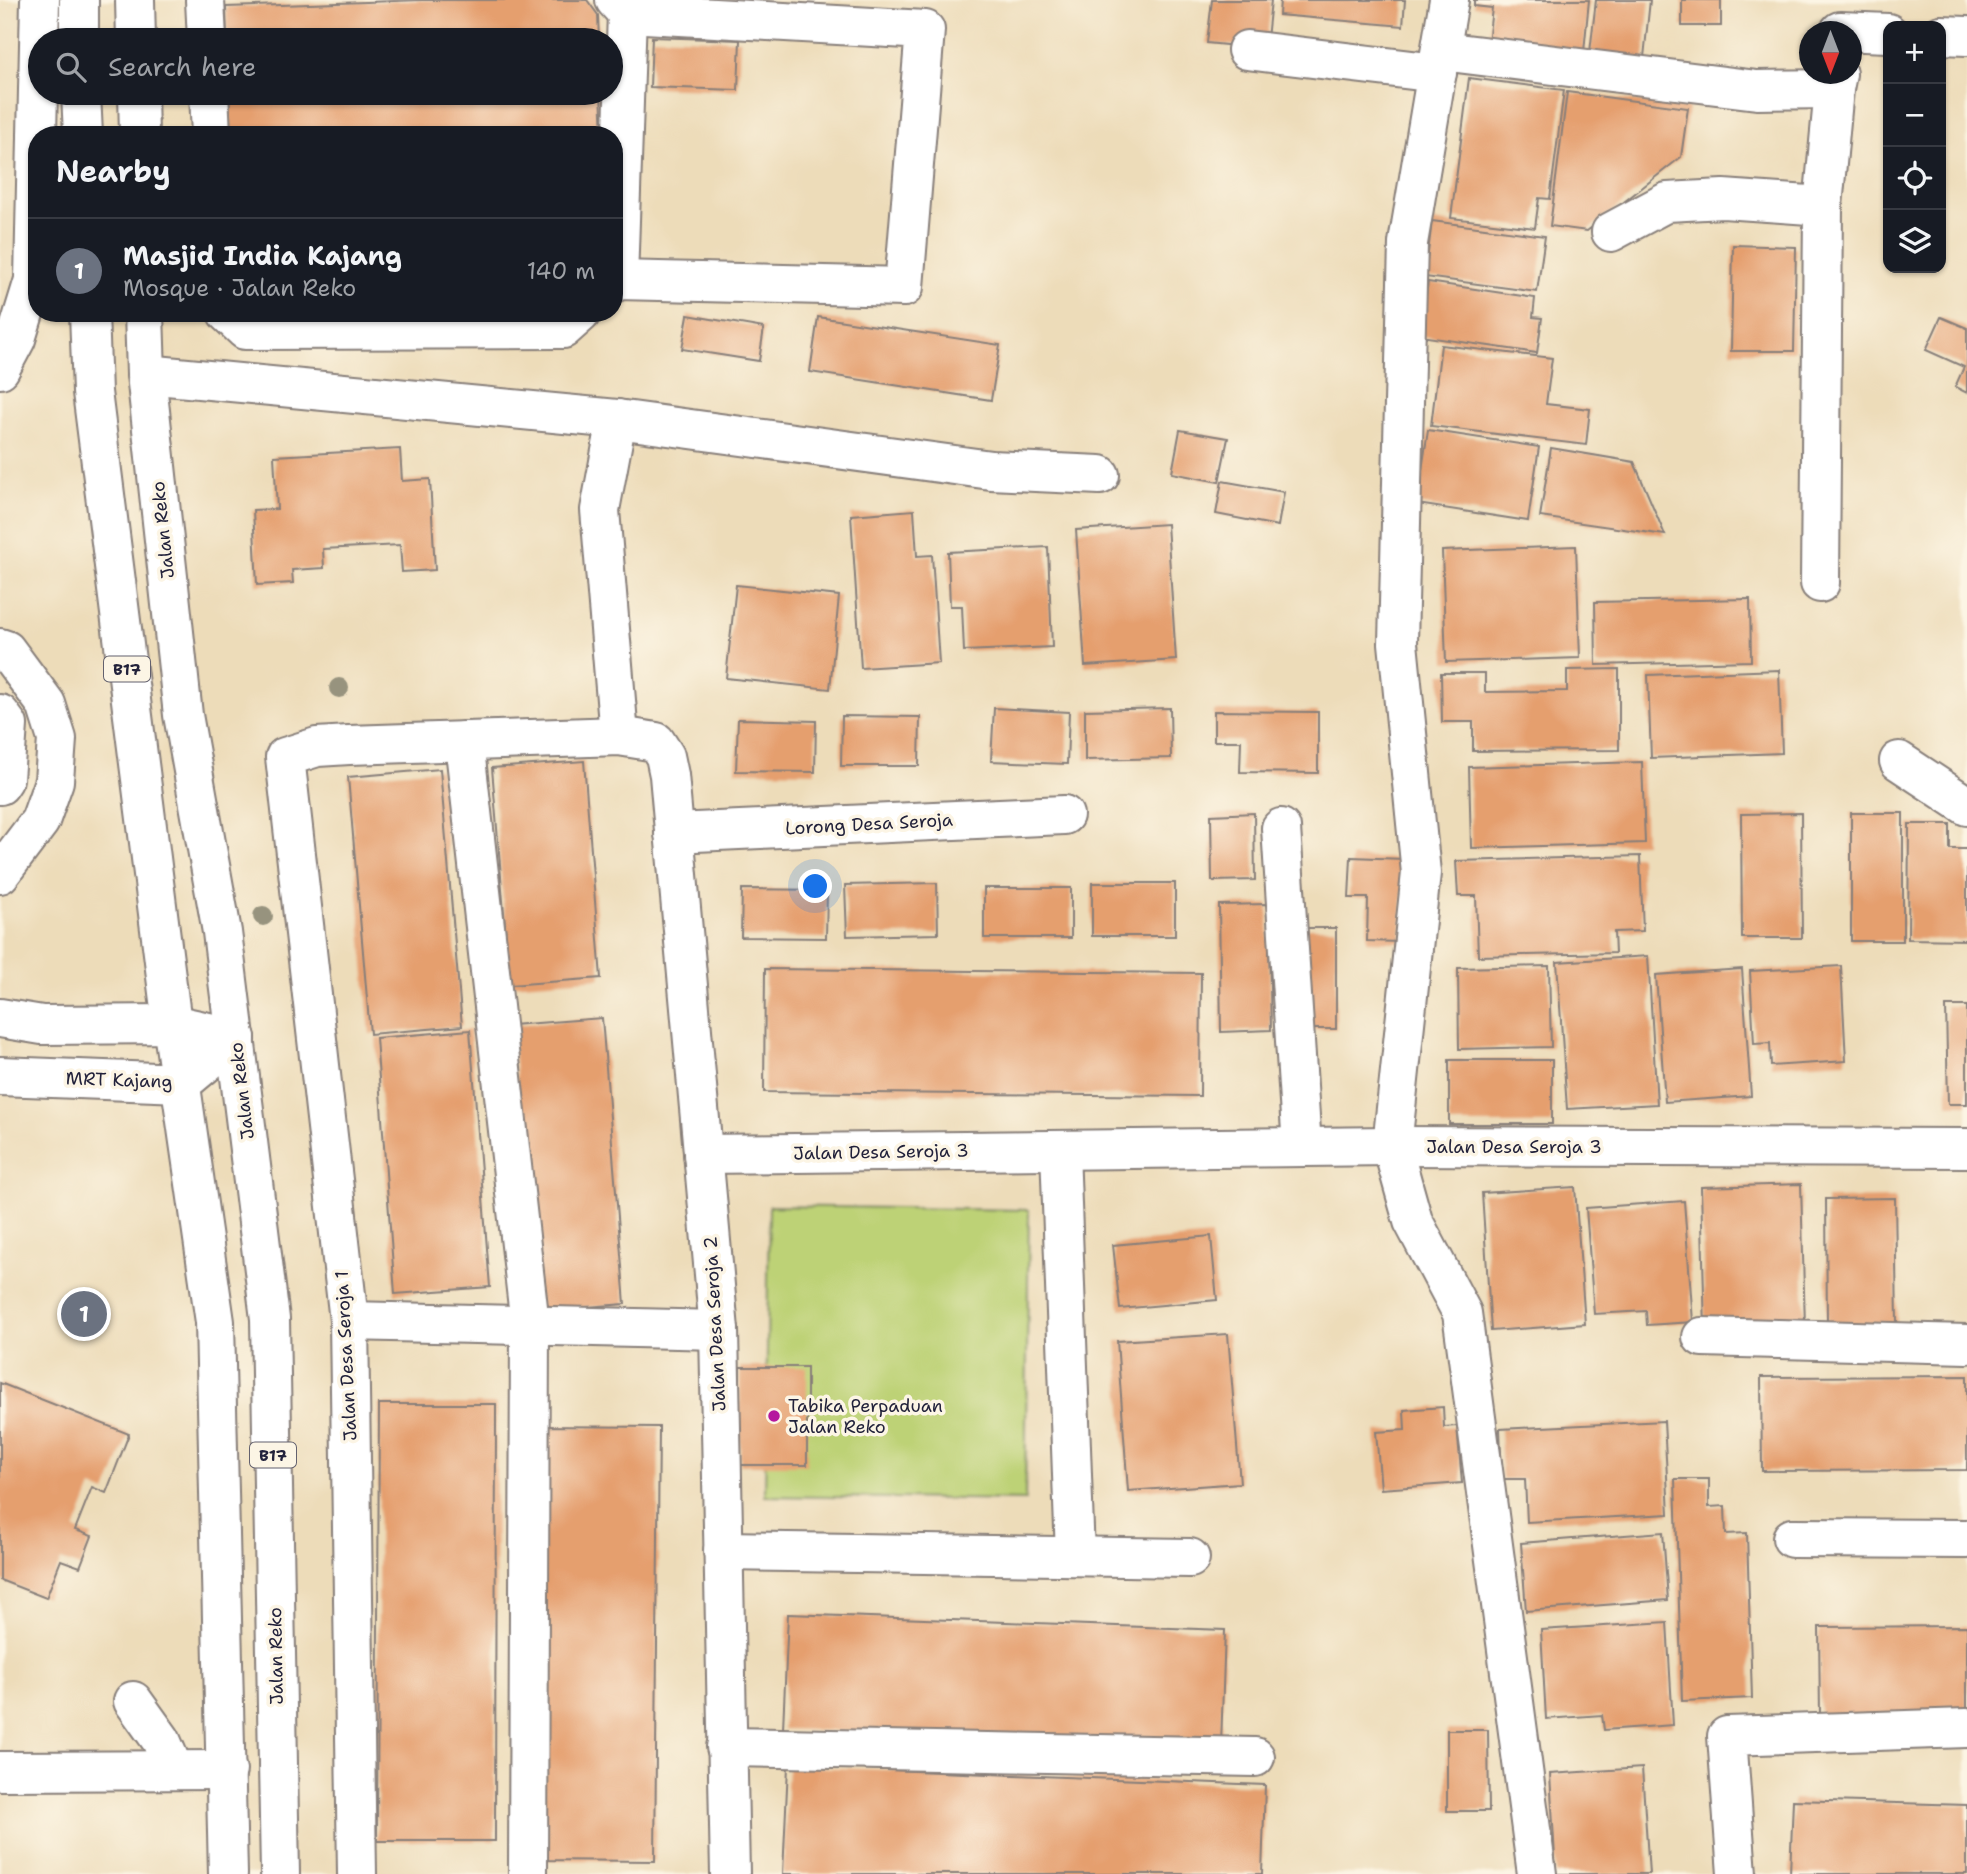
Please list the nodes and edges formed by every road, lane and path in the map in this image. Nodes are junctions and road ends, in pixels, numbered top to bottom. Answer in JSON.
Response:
{"nodes":[{"id":1,"x":40,"y":0,"type":"edge"},
{"id":2,"x":79,"y":0,"type":"edge"},
{"id":3,"x":135,"y":0,"type":"edge"},
{"id":4,"x":205,"y":0,"type":"edge"},
{"id":5,"x":1450,"y":0,"type":"edge"},
{"id":6,"x":1840,"y":0,"type":"edge"},
{"id":7,"x":621,"y":6,"type":"edge"},
{"id":8,"x":1840,"y":21,"type":"edge"},
{"id":9,"x":39,"y":28,"type":"edge"},
{"id":10,"x":79,"y":28,"type":"edge"},
{"id":11,"x":136,"y":28,"type":"edge"},
{"id":12,"x":206,"y":28,"type":"edge"},
{"id":13,"x":621,"y":28,"type":"edge"},
{"id":14,"x":1862,"y":32,"type":"edge"},
{"id":15,"x":1883,"y":33,"type":"edge"},
{"id":16,"x":1946,"y":35,"type":"edge"},
{"id":17,"x":1967,"y":36,"type":"edge"},
{"id":18,"x":1247,"y":50,"type":"dead end"},
{"id":19,"x":1439,"y":62,"type":"junction"},
{"id":20,"x":1810,"y":84,"type":"edge"},
{"id":21,"x":1836,"y":84,"type":"edge"},
{"id":22,"x":38,"y":105,"type":"edge"},
{"id":23,"x":82,"y":105,"type":"edge"},
{"id":24,"x":138,"y":105,"type":"edge"},
{"id":25,"x":210,"y":105,"type":"edge"},
{"id":26,"x":619,"y":105,"type":"edge"},
{"id":27,"x":37,"y":126,"type":"edge"},
{"id":28,"x":83,"y":126,"type":"edge"},
{"id":29,"x":139,"y":126,"type":"edge"},
{"id":30,"x":211,"y":126,"type":"edge"},
{"id":31,"x":619,"y":126,"type":"edge"},
{"id":32,"x":1823,"y":206,"type":"junction"},
{"id":33,"x":1611,"y":232,"type":"dead end"},
{"id":34,"x":623,"y":282,"type":"edge"},
{"id":35,"x":28,"y":300,"type":"edge"},
{"id":36,"x":89,"y":322,"type":"edge"},
{"id":37,"x":144,"y":322,"type":"edge"},
{"id":38,"x":237,"y":322,"type":"edge"},
{"id":39,"x":570,"y":322,"type":"edge"},
{"id":40,"x":0,"y":369,"type":"edge"},
{"id":41,"x":146,"y":374,"type":"junction"},
{"id":42,"x":617,"y":419,"type":"junction"},
{"id":43,"x":1100,"y":475,"type":"dead end"},
{"id":44,"x":1821,"y":583,"type":"dead end"},
{"id":45,"x":0,"y":648,"type":"edge"},
{"id":46,"x":0,"y":714,"type":"edge"},
{"id":47,"x":619,"y":736,"type":"junction"},
{"id":48,"x":464,"y":741,"type":"junction"},
{"id":49,"x":1899,"y":761,"type":"dead end"},
{"id":50,"x":0,"y":785,"type":"edge"},
{"id":51,"x":1967,"y":806,"type":"edge"},
{"id":52,"x":1064,"y":815,"type":"dead end"},
{"id":53,"x":1281,"y":828,"type":"dead end"},
{"id":54,"x":674,"y":833,"type":"junction"},
{"id":55,"x":0,"y":874,"type":"edge"},
{"id":56,"x":0,"y":1018,"type":"edge"},
{"id":57,"x":173,"y":1024,"type":"junction"},
{"id":58,"x":236,"y":1038,"type":"junction"},
{"id":59,"x":0,"y":1076,"type":"edge"},
{"id":60,"x":182,"y":1083,"type":"junction"},
{"id":61,"x":1392,"y":1146,"type":"junction"},
{"id":62,"x":1302,"y":1147,"type":"junction"},
{"id":63,"x":1967,"y":1148,"type":"edge"},
{"id":64,"x":1060,"y":1150,"type":"junction"},
{"id":65,"x":703,"y":1154,"type":"junction"},
{"id":66,"x":349,"y":1321,"type":"junction"},
{"id":67,"x":530,"y":1325,"type":"junction"},
{"id":68,"x":719,"y":1330,"type":"junction"},
{"id":69,"x":1702,"y":1337,"type":"dead end"},
{"id":70,"x":1967,"y":1344,"type":"edge"},
{"id":71,"x":1792,"y":1538,"type":"dead end"},
{"id":72,"x":1967,"y":1539,"type":"edge"},
{"id":73,"x":723,"y":1551,"type":"junction"},
{"id":74,"x":1075,"y":1556,"type":"junction"},
{"id":75,"x":1190,"y":1558,"type":"dead end"},
{"id":76,"x":133,"y":1701,"type":"dead end"},
{"id":77,"x":1967,"y":1728,"type":"edge"},
{"id":78,"x":726,"y":1747,"type":"junction"},
{"id":79,"x":1255,"y":1757,"type":"dead end"},
{"id":80,"x":174,"y":1770,"type":"junction"},
{"id":81,"x":227,"y":1770,"type":"junction"},
{"id":82,"x":0,"y":1771,"type":"edge"},
{"id":83,"x":228,"y":1874,"type":"edge"},
{"id":84,"x":280,"y":1874,"type":"edge"},
{"id":85,"x":357,"y":1874,"type":"edge"},
{"id":86,"x":528,"y":1874,"type":"edge"},
{"id":87,"x":730,"y":1874,"type":"edge"},
{"id":88,"x":1537,"y":1874,"type":"edge"},
{"id":89,"x":1737,"y":1874,"type":"edge"}],
"edges":[{"from":1,"to":9,"type":"street"},
{"from":2,"to":10,"type":"street"},
{"from":3,"to":11,"type":"street"},
{"from":4,"to":12,"type":"street"},
{"from":5,"to":19,"type":"street"},
{"from":6,"to":8,"type":"street"},
{"from":7,"to":13,"type":"street"},
{"from":7,"to":34,"type":"street"},
{"from":14,"to":15,"type":"street"},
{"from":16,"to":17,"type":"street"},
{"from":18,"to":19,"type":"street"},
{"from":19,"to":20,"type":"street"},
{"from":19,"to":61,"type":"street"},
{"from":21,"to":32,"type":"street"},
{"from":22,"to":27,"type":"street"},
{"from":23,"to":28,"type":"street"},
{"from":24,"to":29,"type":"street"},
{"from":25,"to":30,"type":"street"},
{"from":26,"to":31,"type":"street"},
{"from":32,"to":33,"type":"street"},
{"from":32,"to":44,"type":"street"},
{"from":35,"to":40,"type":"street"},
{"from":36,"to":57,"type":"street","number":"B17"},
{"from":37,"to":41,"type":"street","name":"Jalan Reko","number":"B17"},
{"from":38,"to":39,"type":"street"},
{"from":41,"to":42,"type":"street"},
{"from":41,"to":58,"type":"street","name":"Jalan Reko","number":"B17"},
{"from":42,"to":43,"type":"street"},
{"from":42,"to":47,"type":"street"},
{"from":45,"to":55,"type":"street"},
{"from":46,"to":50,"type":"street"},
{"from":47,"to":48,"type":"street"},
{"from":47,"to":54,"type":"street","name":"Jalan Desa Seroja 2"},
{"from":48,"to":66,"type":"street","name":"Jalan Desa Seroja 1"},
{"from":48,"to":67,"type":"street"},
{"from":49,"to":51,"type":"street"},
{"from":52,"to":54,"type":"street","name":"Lorong Desa Seroja"},
{"from":53,"to":62,"type":"street"},
{"from":54,"to":65,"type":"street","name":"Jalan Desa Seroja 2"},
{"from":56,"to":57,"type":"street"},
{"from":57,"to":58,"type":"street"},
{"from":57,"to":60,"type":"street","number":"B17"},
{"from":58,"to":60,"type":"street","name":"MRT Kajang"},
{"from":58,"to":84,"type":"street","name":"Jalan Reko","number":"B17"},
{"from":59,"to":60,"type":"street","name":"MRT Kajang"},
{"from":60,"to":81,"type":"street","number":"B17"},
{"from":61,"to":62,"type":"street","name":"Jalan Desa Seroja 3"},
{"from":61,"to":63,"type":"street","name":"Jalan Desa Seroja 3"},
{"from":61,"to":88,"type":"street"},
{"from":62,"to":64,"type":"street","name":"Jalan Desa Seroja 3"},
{"from":64,"to":65,"type":"street","name":"Jalan Desa Seroja 3"},
{"from":64,"to":74,"type":"street"},
{"from":65,"to":68,"type":"street","name":"Jalan Desa Seroja 2"},
{"from":66,"to":67,"type":"street"},
{"from":66,"to":85,"type":"street","name":"Jalan Desa Seroja 1"},
{"from":67,"to":68,"type":"street"},
{"from":67,"to":86,"type":"street"},
{"from":68,"to":73,"type":"street","name":"Jalan Desa Seroja 2"},
{"from":69,"to":70,"type":"street"},
{"from":71,"to":72,"type":"street"},
{"from":73,"to":74,"type":"street"},
{"from":73,"to":78,"type":"street","name":"Jalan Desa Seroja 2"},
{"from":74,"to":75,"type":"street"},
{"from":76,"to":80,"type":"street"},
{"from":77,"to":89,"type":"street"},
{"from":78,"to":79,"type":"street"},
{"from":78,"to":87,"type":"street","name":"Jalan Desa Seroja 2"},
{"from":80,"to":81,"type":"street"},
{"from":80,"to":82,"type":"street"},
{"from":81,"to":83,"type":"street","number":"B17"}]}
